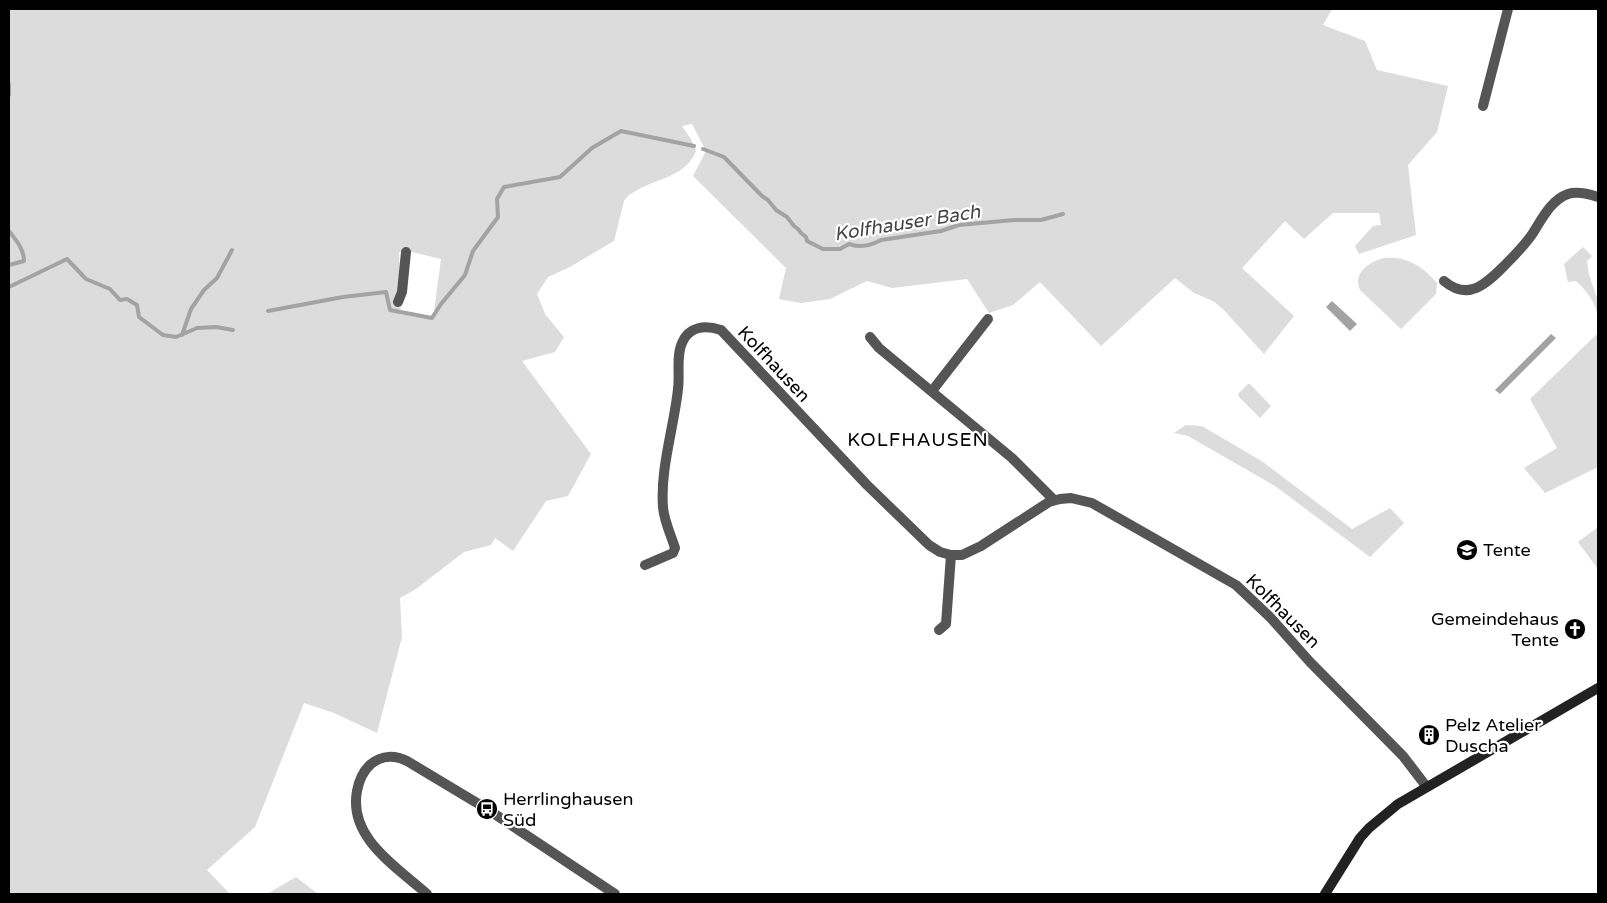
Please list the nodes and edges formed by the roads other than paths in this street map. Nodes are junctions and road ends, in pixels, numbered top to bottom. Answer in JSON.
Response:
{"nodes":[{"id":1,"x":1508,"y":9,"type":"edge"},
{"id":2,"x":1483,"y":106,"type":"dead end"},
{"id":3,"x":1598,"y":197,"type":"edge"},
{"id":4,"x":406,"y":252,"type":"dead end"},
{"id":5,"x":1444,"y":281,"type":"dead end"},
{"id":6,"x":398,"y":302,"type":"dead end"},
{"id":7,"x":988,"y":319,"type":"dead end"},
{"id":8,"x":870,"y":336,"type":"dead end"},
{"id":9,"x":932,"y":391,"type":"junction"},
{"id":10,"x":1054,"y":500,"type":"junction"},
{"id":11,"x":951,"y":555,"type":"junction"},
{"id":12,"x":645,"y":565,"type":"dead end"},
{"id":13,"x":938,"y":630,"type":"dead end"},
{"id":14,"x":1598,"y":688,"type":"edge"},
{"id":15,"x":1426,"y":786,"type":"junction"},
{"id":16,"x":427,"y":894,"type":"edge"},
{"id":17,"x":615,"y":894,"type":"edge"},
{"id":18,"x":1325,"y":894,"type":"edge"}],
"edges":[{"from":1,"to":2,"type":"street"},
{"from":3,"to":5,"type":"street"},
{"from":4,"to":6,"type":"street"},
{"from":7,"to":9,"type":"street"},
{"from":8,"to":9,"type":"street"},
{"from":9,"to":10,"type":"street"},
{"from":10,"to":11,"type":"street","name":"Kolfhausen"},
{"from":10,"to":15,"type":"street","name":"Kolfhausen"},
{"from":11,"to":12,"type":"street","name":"Kolfhausen"},
{"from":11,"to":13,"type":"street"},
{"from":14,"to":15,"type":"street"},
{"from":15,"to":18,"type":"street"},
{"from":16,"to":17,"type":"street"}]}
